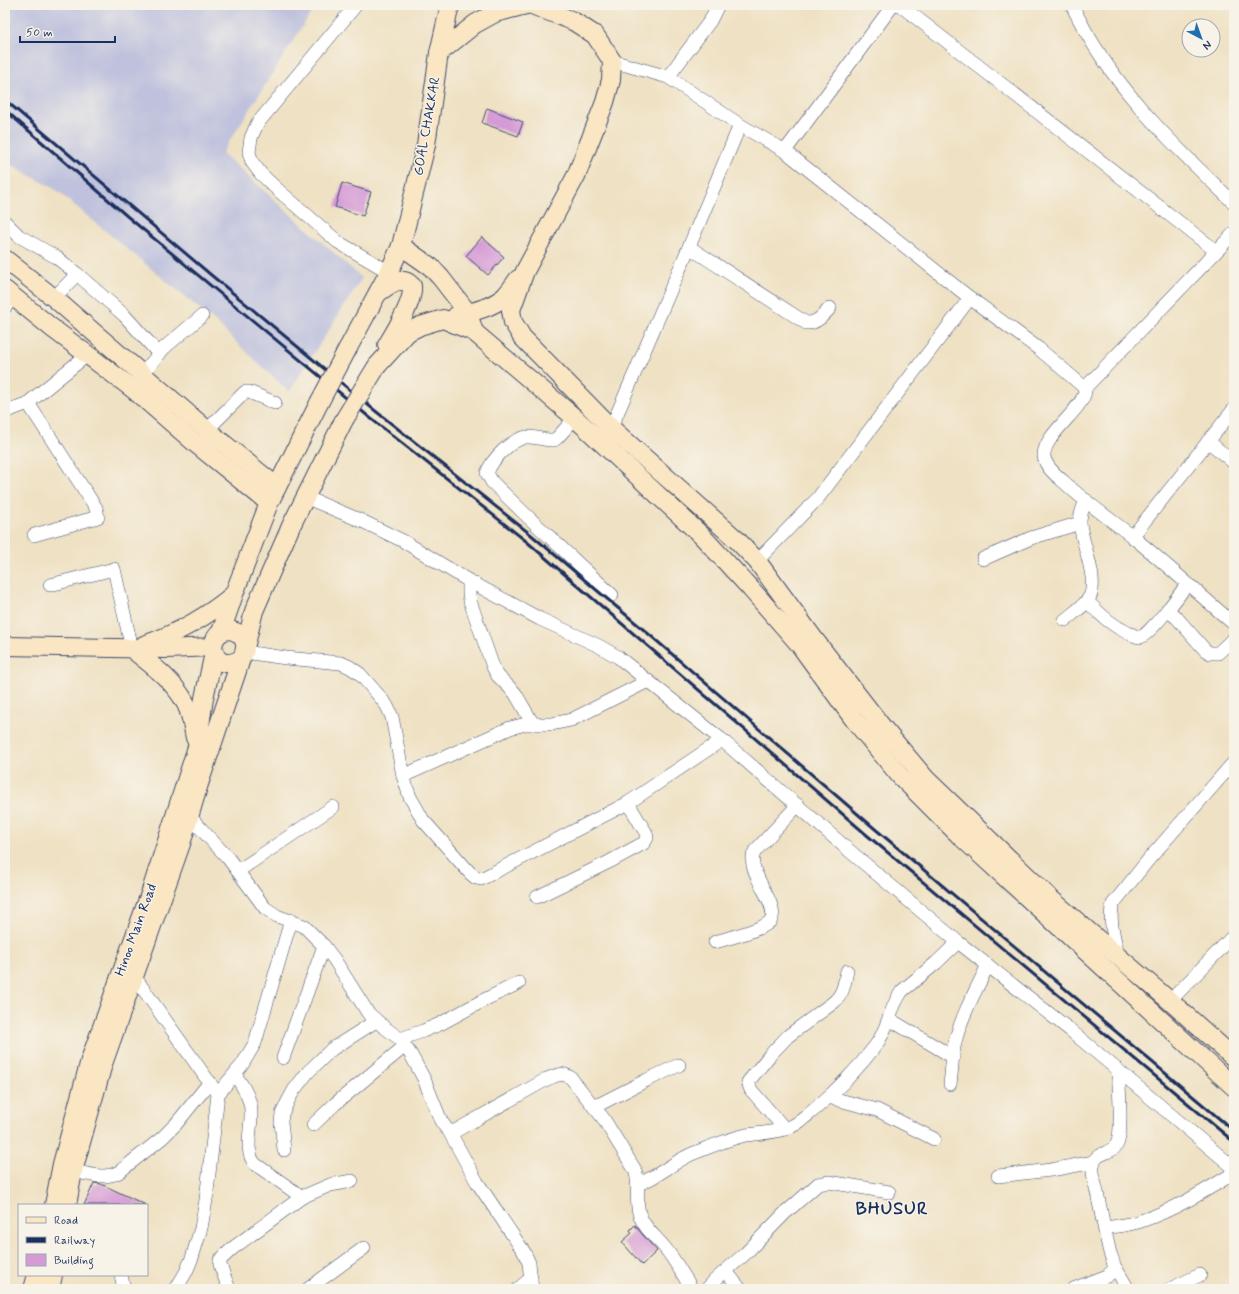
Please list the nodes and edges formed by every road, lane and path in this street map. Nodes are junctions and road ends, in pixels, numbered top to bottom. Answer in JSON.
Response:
{"nodes":[{"id":1,"x":356,"y":5,"type":"edge"},
{"id":2,"x":450,"y":5,"type":"edge"},
{"id":3,"x":526,"y":5,"type":"edge"},
{"id":4,"x":532,"y":5,"type":"edge"},
{"id":5,"x":718,"y":5,"type":"edge"},
{"id":6,"x":893,"y":5,"type":"edge"},
{"id":7,"x":900,"y":5,"type":"edge"},
{"id":8,"x":1072,"y":5,"type":"edge"},
{"id":9,"x":439,"y":53,"type":"junction"},
{"id":10,"x":612,"y":61,"type":"junction"},
{"id":11,"x":668,"y":76,"type":"junction"},
{"id":12,"x":740,"y":125,"type":"junction"},
{"id":13,"x":786,"y":151,"type":"junction"},
{"id":14,"x":1234,"y":203,"type":"edge"},
{"id":15,"x":5,"y":222,"type":"edge"},
{"id":16,"x":1234,"y":233,"type":"edge"},
{"id":17,"x":401,"y":246,"type":"junction"},
{"id":18,"x":689,"y":247,"type":"junction"},
{"id":19,"x":1216,"y":251,"type":"junction"},
{"id":20,"x":5,"y":259,"type":"edge"},
{"id":21,"x":525,"y":271,"type":"junction"},
{"id":22,"x":389,"y":272,"type":"junction"},
{"id":23,"x":77,"y":274,"type":"junction"},
{"id":24,"x":37,"y":284,"type":"junction"},
{"id":25,"x":378,"y":294,"type":"junction"},
{"id":26,"x":54,"y":298,"type":"junction"},
{"id":27,"x":970,"y":298,"type":"junction"},
{"id":28,"x":11,"y":299,"type":"edge"},
{"id":29,"x":830,"y":308,"type":"dead end"},
{"id":30,"x":468,"y":313,"type":"junction"},
{"id":31,"x":202,"y":316,"type":"dead end"},
{"id":32,"x":443,"y":319,"type":"junction"},
{"id":33,"x":474,"y":332,"type":"junction"},
{"id":34,"x":159,"y":354,"type":"junction"},
{"id":35,"x":87,"y":355,"type":"junction"},
{"id":36,"x":377,"y":366,"type":"junction"},
{"id":37,"x":143,"y":373,"type":"junction"},
{"id":38,"x":1085,"y":388,"type":"junction"},
{"id":39,"x":28,"y":403,"type":"junction"},
{"id":40,"x":275,"y":403,"type":"dead end"},
{"id":41,"x":319,"y":403,"type":"joint"},
{"id":42,"x":1234,"y":409,"type":"edge"},
{"id":43,"x":5,"y":412,"type":"edge"},
{"id":44,"x":575,"y":418,"type":"junction"},
{"id":45,"x":611,"y":428,"type":"junction"},
{"id":46,"x":208,"y":430,"type":"junction"},
{"id":47,"x":1208,"y":441,"type":"junction"},
{"id":48,"x":1234,"y":463,"type":"edge"},
{"id":49,"x":277,"y":487,"type":"junction"},
{"id":50,"x":305,"y":497,"type":"junction"},
{"id":51,"x":1086,"y":500,"type":"junction"},
{"id":52,"x":269,"y":503,"type":"junction"},
{"id":53,"x":1080,"y":523,"type":"junction"},
{"id":54,"x":34,"y":535,"type":"dead end"},
{"id":55,"x":1132,"y":536,"type":"junction"},
{"id":56,"x":983,"y":559,"type":"dead end"},
{"id":57,"x":757,"y":562,"type":"junction"},
{"id":58,"x":469,"y":581,"type":"junction"},
{"id":59,"x":1187,"y":584,"type":"junction"},
{"id":60,"x":50,"y":585,"type":"dead end"},
{"id":61,"x":234,"y":594,"type":"junction"},
{"id":62,"x":612,"y":595,"type":"dead end"},
{"id":63,"x":1087,"y":601,"type":"junction"},
{"id":64,"x":1167,"y":610,"type":"junction"},
{"id":65,"x":1065,"y":620,"type":"dead end"},
{"id":66,"x":1234,"y":624,"type":"edge"},
{"id":67,"x":1234,"y":638,"type":"edge"},
{"id":68,"x":216,"y":644,"type":"junction"},
{"id":69,"x":5,"y":646,"type":"edge"},
{"id":70,"x":132,"y":648,"type":"junction"},
{"id":71,"x":244,"y":652,"type":"junction"},
{"id":72,"x":648,"y":681,"type":"junction"},
{"id":73,"x":533,"y":724,"type":"junction"},
{"id":74,"x":722,"y":740,"type":"junction"},
{"id":75,"x":197,"y":747,"type":"junction"},
{"id":76,"x":1234,"y":762,"type":"edge"},
{"id":77,"x":403,"y":776,"type":"junction"},
{"id":78,"x":628,"y":803,"type":"junction"},
{"id":79,"x":798,"y":805,"type":"junction"},
{"id":80,"x":333,"y":806,"type":"dead end"},
{"id":81,"x":190,"y":817,"type":"junction"},
{"id":82,"x":238,"y":871,"type":"junction"},
{"id":83,"x":537,"y":897,"type":"dead end"},
{"id":84,"x":291,"y":920,"type":"junction"},
{"id":85,"x":1234,"y":935,"type":"edge"},
{"id":86,"x":714,"y":942,"type":"dead end"},
{"id":87,"x":958,"y":942,"type":"junction"},
{"id":88,"x":324,"y":946,"type":"junction"},
{"id":89,"x":1118,"y":956,"type":"junction"},
{"id":90,"x":988,"y":965,"type":"junction"},
{"id":91,"x":847,"y":971,"type":"dead end"},
{"id":92,"x":134,"y":976,"type":"junction"},
{"id":93,"x":519,"y":983,"type":"dead end"},
{"id":94,"x":1170,"y":1000,"type":"junction"},
{"id":95,"x":1184,"y":1013,"type":"junction"},
{"id":96,"x":889,"y":1019,"type":"junction"},
{"id":97,"x":376,"y":1021,"type":"junction"},
{"id":98,"x":1170,"y":1028,"type":"junction"},
{"id":99,"x":402,"y":1042,"type":"junction"},
{"id":100,"x":953,"y":1057,"type":"junction"},
{"id":101,"x":283,"y":1058,"type":"dead end"},
{"id":102,"x":1234,"y":1058,"type":"edge"},
{"id":103,"x":679,"y":1065,"type":"dead end"},
{"id":104,"x":1118,"y":1070,"type":"junction"},
{"id":105,"x":235,"y":1074,"type":"junction"},
{"id":106,"x":210,"y":1082,"type":"junction"},
{"id":107,"x":950,"y":1084,"type":"dead end"},
{"id":108,"x":1234,"y":1087,"type":"edge"},
{"id":109,"x":218,"y":1094,"type":"junction"},
{"id":110,"x":828,"y":1097,"type":"junction"},
{"id":111,"x":594,"y":1107,"type":"junction"},
{"id":112,"x":313,"y":1125,"type":"dead end"},
{"id":113,"x":785,"y":1129,"type":"junction"},
{"id":114,"x":449,"y":1131,"type":"junction"},
{"id":115,"x":934,"y":1139,"type":"dead end"},
{"id":116,"x":284,"y":1150,"type":"dead end"},
{"id":117,"x":1094,"y":1162,"type":"junction"},
{"id":118,"x":1234,"y":1168,"type":"edge"},
{"id":119,"x":73,"y":1171,"type":"junction"},
{"id":120,"x":1234,"y":1173,"type":"edge"},
{"id":121,"x":998,"y":1176,"type":"dead end"},
{"id":122,"x":352,"y":1181,"type":"dead end"},
{"id":123,"x":638,"y":1184,"type":"junction"},
{"id":124,"x":889,"y":1192,"type":"dead end"},
{"id":125,"x":302,"y":1197,"type":"junction"},
{"id":126,"x":54,"y":1204,"type":"edge"},
{"id":127,"x":67,"y":1204,"type":"edge"},
{"id":128,"x":1105,"y":1228,"type":"junction"},
{"id":129,"x":364,"y":1248,"type":"dead end"},
{"id":130,"x":1114,"y":1267,"type":"junction"},
{"id":131,"x":726,"y":1271,"type":"junction"},
{"id":132,"x":1200,"y":1275,"type":"dead end"},
{"id":133,"x":37,"y":1276,"type":"edge"},
{"id":134,"x":53,"y":1276,"type":"edge"},
{"id":135,"x":121,"y":1276,"type":"edge"},
{"id":136,"x":532,"y":1284,"type":"edge"},
{"id":137,"x":33,"y":1289,"type":"edge"},
{"id":138,"x":50,"y":1289,"type":"edge"},
{"id":139,"x":124,"y":1289,"type":"edge"},
{"id":140,"x":176,"y":1289,"type":"edge"},
{"id":141,"x":229,"y":1289,"type":"edge"},
{"id":142,"x":308,"y":1289,"type":"edge"},
{"id":143,"x":518,"y":1289,"type":"edge"},
{"id":144,"x":692,"y":1289,"type":"edge"},
{"id":145,"x":707,"y":1289,"type":"edge"},
{"id":146,"x":740,"y":1289,"type":"edge"},
{"id":147,"x":1073,"y":1289,"type":"edge"},
{"id":148,"x":1128,"y":1289,"type":"edge"},
{"id":149,"x":1170,"y":1289,"type":"edge"}],
"edges":[{"from":1,"to":22,"type":"street"},
{"from":2,"to":9,"type":"main road","name":"GOAL CHAKKAR"},
{"from":3,"to":9,"type":"main road"},
{"from":4,"to":10,"type":"main road"},
{"from":5,"to":11,"type":"street"},
{"from":6,"to":13,"type":"street"},
{"from":7,"to":19,"type":"street"},
{"from":8,"to":14,"type":"street"},
{"from":9,"to":17,"type":"main road","name":"GOAL CHAKKAR"},
{"from":10,"to":11,"type":"street"},
{"from":10,"to":21,"type":"main road"},
{"from":11,"to":12,"type":"street"},
{"from":12,"to":13,"type":"street"},
{"from":12,"to":18,"type":"street"},
{"from":13,"to":27,"type":"street"},
{"from":15,"to":23,"type":"street"},
{"from":16,"to":19,"type":"street"},
{"from":17,"to":22,"type":"main road","name":"GOAL CHAKKAR"},
{"from":17,"to":30,"type":"main road"},
{"from":18,"to":29,"type":"street"},
{"from":18,"to":45,"type":"street"},
{"from":19,"to":38,"type":"street"},
{"from":20,"to":24,"type":"main road"},
{"from":21,"to":30,"type":"main road"},
{"from":21,"to":45,"type":"main road"},
{"from":22,"to":25,"type":"main road","name":"GOAL CHAKKAR"},
{"from":23,"to":26,"type":"street"},
{"from":23,"to":34,"type":"street"},
{"from":24,"to":26,"type":"main road"},
{"from":24,"to":28,"type":"main road"},
{"from":25,"to":36,"type":"main road"},
{"from":25,"to":41,"type":"main road","name":"GOAL CHAKKAR","bridge":true},
{"from":26,"to":37,"type":"main road"},
{"from":27,"to":38,"type":"street"},
{"from":27,"to":57,"type":"street"},
{"from":28,"to":35,"type":"main road"},
{"from":30,"to":32,"type":"main road"},
{"from":30,"to":33,"type":"main road"},
{"from":31,"to":34,"type":"street"},
{"from":32,"to":33,"type":"main road"},
{"from":32,"to":36,"type":"main road"},
{"from":33,"to":44,"type":"main road"},
{"from":34,"to":37,"type":"street"},
{"from":35,"to":39,"type":"street"},
{"from":35,"to":52,"type":"main road"},
{"from":36,"to":50,"type":"main road","bridge":true},
{"from":37,"to":46,"type":"main road"},
{"from":38,"to":51,"type":"street"},
{"from":39,"to":43,"type":"street"},
{"from":39,"to":54,"type":"street"},
{"from":40,"to":46,"type":"street"},
{"from":41,"to":49,"type":"main road","name":"Hinoo Main Road"},
{"from":42,"to":47,"type":"street"},
{"from":44,"to":62,"type":"street"},
{"from":44,"to":98,"type":"main road"},
{"from":45,"to":57,"type":"main road"},
{"from":46,"to":49,"type":"main road"},
{"from":47,"to":48,"type":"street"},
{"from":47,"to":55,"type":"street"},
{"from":49,"to":52,"type":"main road","name":"Hinoo Main Road"},
{"from":50,"to":58,"type":"street"},
{"from":50,"to":71,"type":"main road"},
{"from":51,"to":53,"type":"street"},
{"from":51,"to":55,"type":"street"},
{"from":52,"to":61,"type":"main road","name":"Hinoo Main Road"},
{"from":53,"to":56,"type":"street"},
{"from":53,"to":63,"type":"street"},
{"from":55,"to":59,"type":"street"},
{"from":57,"to":89,"type":"main road"},
{"from":58,"to":72,"type":"street"},
{"from":58,"to":73,"type":"street"},
{"from":59,"to":64,"type":"street"},
{"from":59,"to":66,"type":"street"},
{"from":60,"to":70,"type":"street"},
{"from":61,"to":68,"type":"main road","name":"Hinoo Main Road"},
{"from":61,"to":70,"type":"main road"},
{"from":63,"to":64,"type":"street"},
{"from":63,"to":65,"type":"street"},
{"from":64,"to":67,"type":"street"},
{"from":68,"to":70,"type":"main road"},
{"from":68,"to":71,"type":"main road"},
{"from":68,"to":71,"type":"main road"},
{"from":68,"to":75,"type":"main road","name":"Hinoo Main Road"},
{"from":69,"to":70,"type":"main road"},
{"from":70,"to":75,"type":"main road"},
{"from":71,"to":77,"type":"street"},
{"from":71,"to":81,"type":"main road"},
{"from":72,"to":73,"type":"street"},
{"from":72,"to":74,"type":"street"},
{"from":73,"to":77,"type":"street"},
{"from":74,"to":78,"type":"street"},
{"from":74,"to":79,"type":"street"},
{"from":75,"to":126,"type":"main road","name":"Hinoo Main Road"},
{"from":76,"to":89,"type":"street"},
{"from":77,"to":78,"type":"street"},
{"from":78,"to":83,"type":"street"},
{"from":79,"to":86,"type":"street"},
{"from":79,"to":87,"type":"street"},
{"from":80,"to":82,"type":"street"},
{"from":81,"to":82,"type":"street"},
{"from":81,"to":92,"type":"main road"},
{"from":82,"to":84,"type":"street"},
{"from":84,"to":88,"type":"street"},
{"from":84,"to":105,"type":"street"},
{"from":85,"to":94,"type":"street"},
{"from":87,"to":90,"type":"street"},
{"from":87,"to":96,"type":"street"},
{"from":88,"to":97,"type":"street"},
{"from":88,"to":101,"type":"street"},
{"from":89,"to":94,"type":"main road"},
{"from":90,"to":100,"type":"street"},
{"from":90,"to":104,"type":"street"},
{"from":91,"to":113,"type":"street"},
{"from":92,"to":106,"type":"street"},
{"from":92,"to":119,"type":"main road"},
{"from":93,"to":99,"type":"street"},
{"from":94,"to":95,"type":"main road"},
{"from":95,"to":98,"type":"main road"},
{"from":95,"to":102,"type":"main road"},
{"from":96,"to":100,"type":"street"},
{"from":96,"to":110,"type":"street"},
{"from":97,"to":99,"type":"street"},
{"from":97,"to":116,"type":"street"},
{"from":98,"to":108,"type":"main road"},
{"from":99,"to":112,"type":"street"},
{"from":99,"to":114,"type":"street"},
{"from":100,"to":107,"type":"street"},
{"from":103,"to":111,"type":"street"},
{"from":104,"to":117,"type":"street"},
{"from":104,"to":118,"type":"street"},
{"from":105,"to":109,"type":"street"},
{"from":105,"to":125,"type":"street"},
{"from":106,"to":109,"type":"street"},
{"from":106,"to":119,"type":"street"},
{"from":109,"to":140,"type":"street"},
{"from":110,"to":113,"type":"street"},
{"from":110,"to":115,"type":"street"},
{"from":111,"to":114,"type":"street"},
{"from":111,"to":123,"type":"street"},
{"from":113,"to":123,"type":"street"},
{"from":114,"to":136,"type":"street"},
{"from":117,"to":121,"type":"street"},
{"from":117,"to":128,"type":"street"},
{"from":119,"to":127,"type":"main road"},
{"from":120,"to":128,"type":"street"},
{"from":122,"to":125,"type":"street"},
{"from":123,"to":144,"type":"street"},
{"from":124,"to":131,"type":"street"},
{"from":125,"to":141,"type":"street"},
{"from":128,"to":130,"type":"street"},
{"from":129,"to":142,"type":"street"},
{"from":130,"to":147,"type":"street"},
{"from":130,"to":148,"type":"street"},
{"from":131,"to":145,"type":"street"},
{"from":131,"to":146,"type":"street"},
{"from":132,"to":149,"type":"street"},
{"from":133,"to":137,"type":"main road"},
{"from":134,"to":138,"type":"main road"},
{"from":135,"to":139,"type":"street"},
{"from":136,"to":143,"type":"street"}]}
